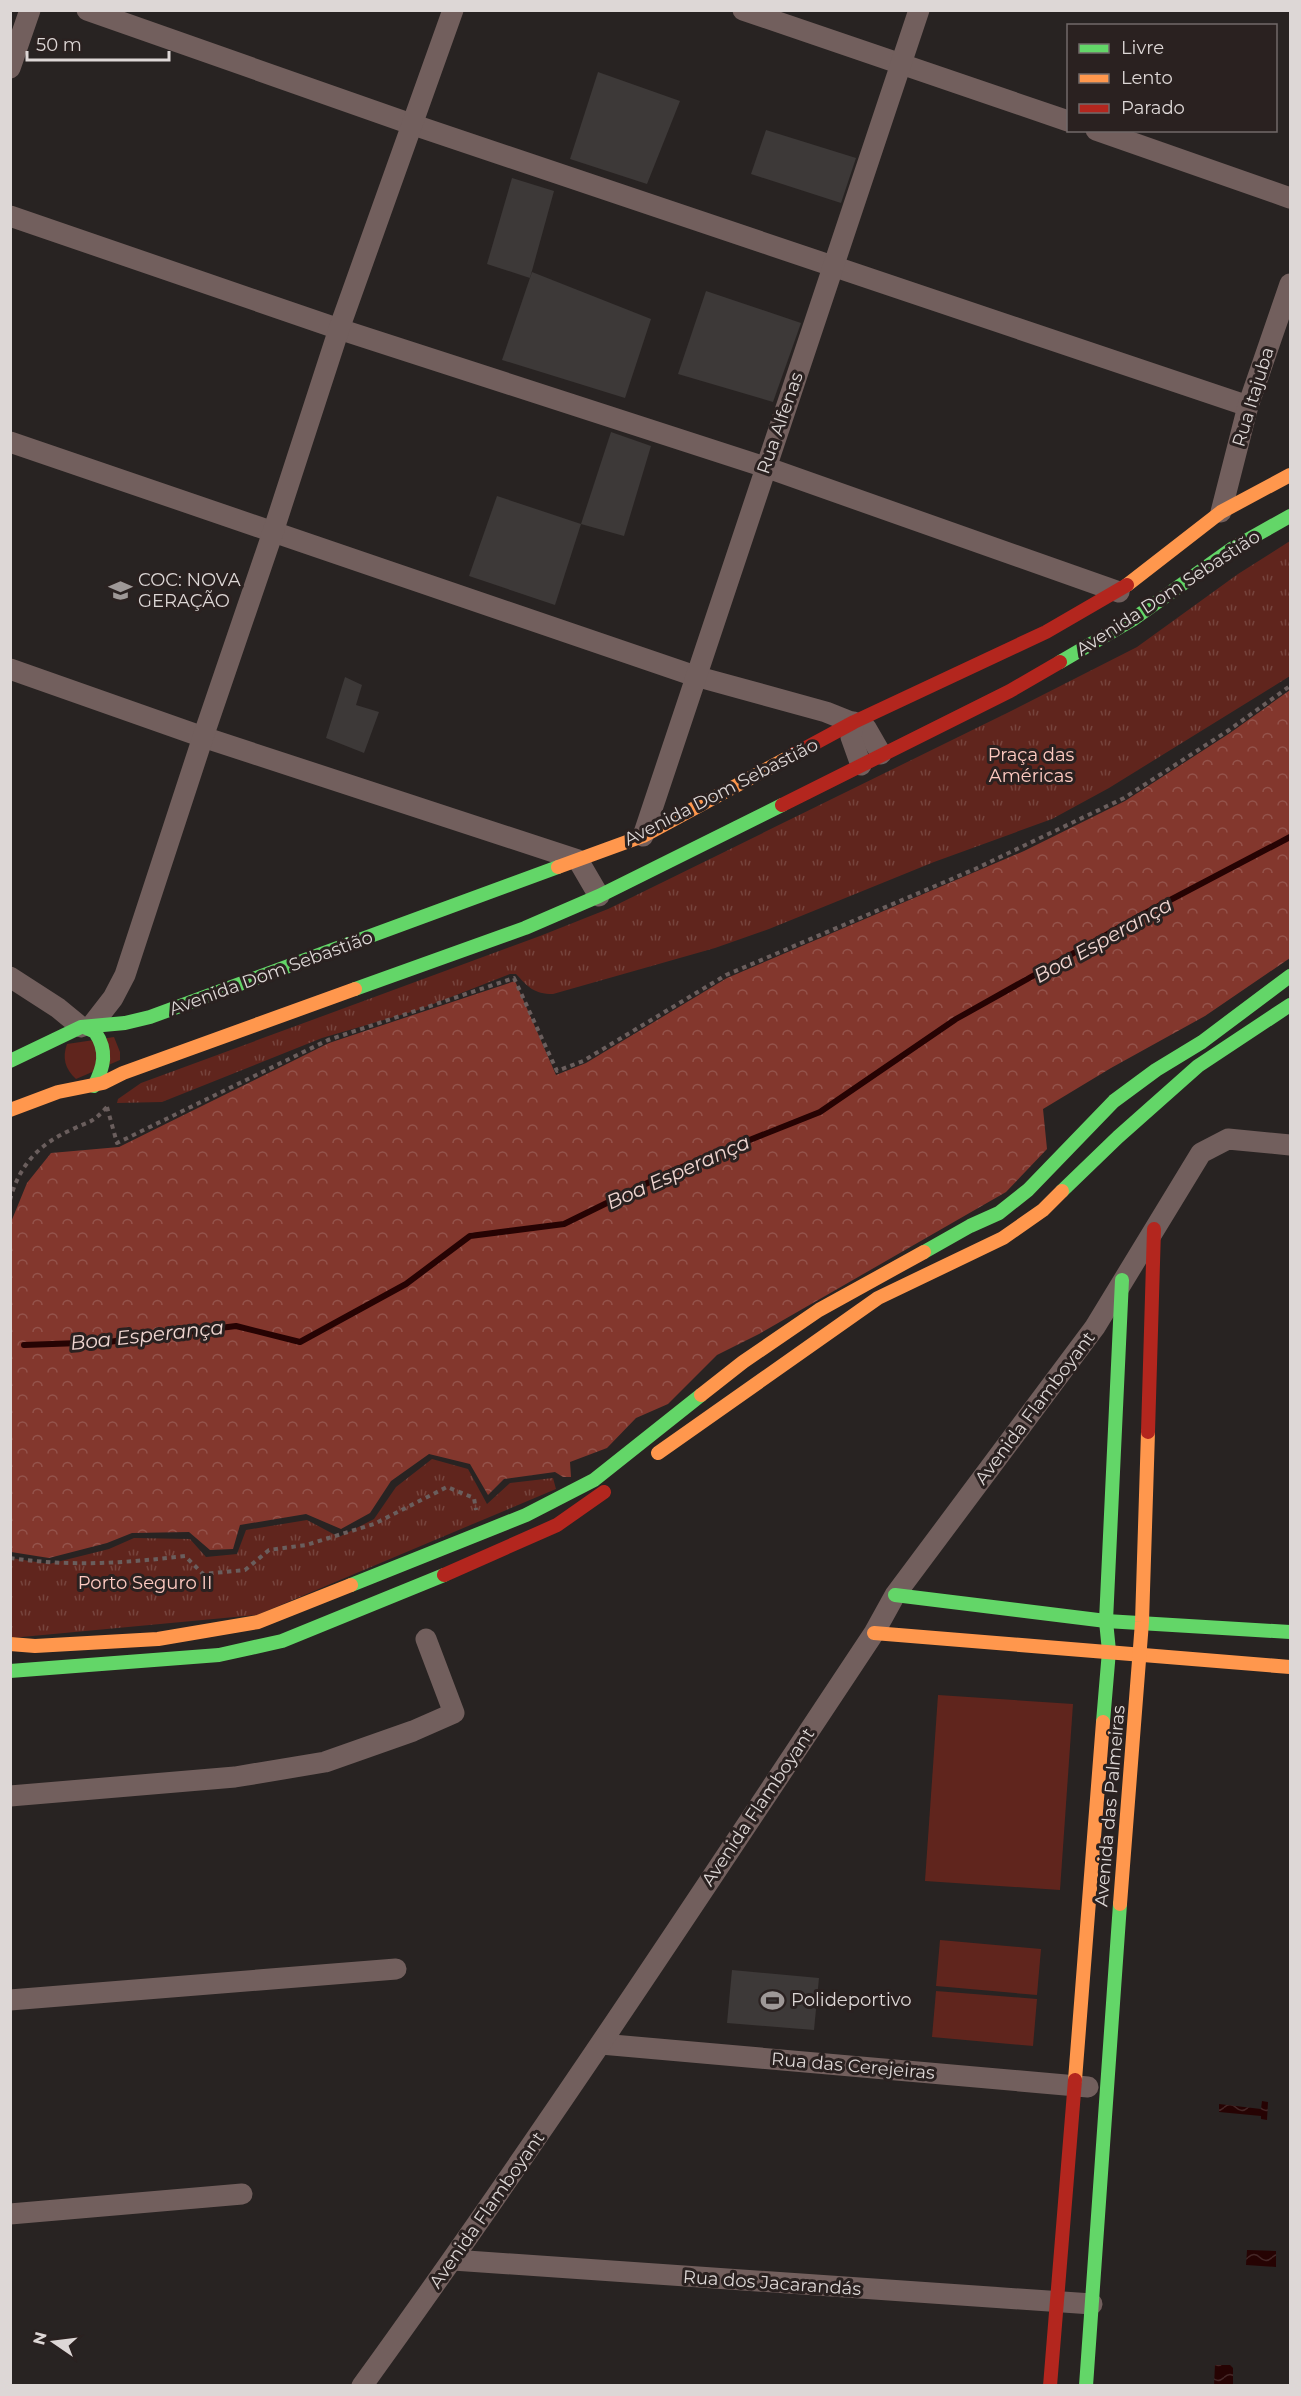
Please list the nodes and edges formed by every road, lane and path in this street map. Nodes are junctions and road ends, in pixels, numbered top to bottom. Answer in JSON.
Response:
{"nodes":[{"id":1,"x":30,"y":10,"type":"edge"},
{"id":2,"x":87,"y":10,"type":"edge"},
{"id":3,"x":453,"y":10,"type":"edge"},
{"id":4,"x":743,"y":10,"type":"edge"},
{"id":5,"x":919,"y":10,"type":"edge"},
{"id":6,"x":902,"y":63,"type":"junction"},
{"id":7,"x":10,"y":68,"type":"edge"},
{"id":8,"x":1067,"y":121,"type":"edge"},
{"id":9,"x":411,"y":123,"type":"junction"},
{"id":10,"x":1102,"y":132,"type":"edge"},
{"id":11,"x":1290,"y":198,"type":"edge"},
{"id":12,"x":10,"y":216,"type":"edge"},
{"id":13,"x":833,"y":266,"type":"junction"},
{"id":14,"x":1290,"y":284,"type":"edge"},
{"id":15,"x":339,"y":328,"type":"junction"},
{"id":16,"x":1248,"y":406,"type":"junction"},
{"id":17,"x":10,"y":442,"type":"edge"},
{"id":18,"x":765,"y":467,"type":"junction"},
{"id":19,"x":1290,"y":475,"type":"edge"},
{"id":20,"x":1221,"y":512,"type":"junction"},
{"id":21,"x":1290,"y":516,"type":"edge"},
{"id":22,"x":273,"y":532,"type":"junction"},
{"id":23,"x":1119,"y":592,"type":"junction"},
{"id":24,"x":10,"y":669,"type":"edge"},
{"id":25,"x":695,"y":676,"type":"junction"},
{"id":26,"x":1290,"y":686,"type":"edge"},
{"id":27,"x":854,"y":723,"type":"junction"},
{"id":28,"x":203,"y":737,"type":"junction"},
{"id":29,"x":881,"y":754,"type":"junction"},
{"id":30,"x":861,"y":765,"type":"junction"},
{"id":31,"x":643,"y":836,"type":"junction"},
{"id":32,"x":578,"y":860,"type":"junction"},
{"id":33,"x":599,"y":896,"type":"junction"},
{"id":34,"x":1290,"y":976,"type":"edge"},
{"id":35,"x":10,"y":977,"type":"edge"},
{"id":36,"x":1290,"y":1005,"type":"edge"},
{"id":37,"x":92,"y":1026,"type":"junction"},
{"id":38,"x":10,"y":1061,"type":"edge"},
{"id":39,"x":94,"y":1086,"type":"junction"},
{"id":40,"x":16,"y":1108,"type":"edge"},
{"id":41,"x":10,"y":1124,"type":"edge"},
{"id":42,"x":1290,"y":1145,"type":"edge"},
{"id":43,"x":10,"y":1200,"type":"edge"},
{"id":44,"x":1154,"y":1229,"type":"junction"},
{"id":45,"x":1122,"y":1280,"type":"junction"},
{"id":46,"x":645,"y":1463,"type":"dead end"},
{"id":47,"x":615,"y":1484,"type":"dead end"},
{"id":48,"x":476,"y":1512,"type":"dead end"},
{"id":49,"x":10,"y":1558,"type":"edge"},
{"id":50,"x":895,"y":1595,"type":"junction"},
{"id":51,"x":1106,"y":1621,"type":"junction"},
{"id":52,"x":1142,"y":1622,"type":"junction"},
{"id":53,"x":1290,"y":1632,"type":"edge"},
{"id":54,"x":874,"y":1633,"type":"junction"},
{"id":55,"x":426,"y":1639,"type":"dead end"},
{"id":56,"x":10,"y":1644,"type":"edge"},
{"id":57,"x":1109,"y":1652,"type":"junction"},
{"id":58,"x":1140,"y":1654,"type":"junction"},
{"id":59,"x":1290,"y":1667,"type":"edge"},
{"id":60,"x":10,"y":1671,"type":"edge"},
{"id":61,"x":10,"y":1796,"type":"edge"},
{"id":62,"x":396,"y":1969,"type":"dead end"},
{"id":63,"x":10,"y":2000,"type":"edge"},
{"id":64,"x":601,"y":2044,"type":"junction"},
{"id":65,"x":1073,"y":2086,"type":"junction"},
{"id":66,"x":1106,"y":2088,"type":"junction"},
{"id":67,"x":242,"y":2194,"type":"dead end"},
{"id":68,"x":10,"y":2214,"type":"edge"},
{"id":69,"x":453,"y":2260,"type":"junction"},
{"id":70,"x":1057,"y":2303,"type":"junction"},
{"id":71,"x":1092,"y":2304,"type":"junction"},
{"id":72,"x":362,"y":2385,"type":"edge"},
{"id":73,"x":1050,"y":2385,"type":"edge"},
{"id":74,"x":1086,"y":2385,"type":"edge"}],
"edges":[{"from":1,"to":7,"type":"street"},
{"from":2,"to":9,"type":"street"},
{"from":3,"to":9,"type":"street"},
{"from":4,"to":6,"type":"street"},
{"from":5,"to":6,"type":"street","name":"Rua Alfenas"},
{"from":6,"to":8,"type":"street"},
{"from":6,"to":13,"type":"street","name":"Rua Alfenas"},
{"from":9,"to":13,"type":"street"},
{"from":9,"to":15,"type":"street"},
{"from":10,"to":11,"type":"street"},
{"from":12,"to":15,"type":"street"},
{"from":13,"to":16,"type":"street"},
{"from":13,"to":18,"type":"street","name":"Rua Alfenas"},
{"from":14,"to":16,"type":"street","name":"Rua Itajuba"},
{"from":15,"to":18,"type":"street"},
{"from":15,"to":22,"type":"street"},
{"from":16,"to":20,"type":"street","name":"Rua Itajuba"},
{"from":17,"to":22,"type":"street"},
{"from":18,"to":23,"type":"street"},
{"from":18,"to":25,"type":"street","name":"Rua Alfenas"},
{"from":19,"to":20,"type":"street","name":"Avenida Dom Sebastião"},
{"from":20,"to":23,"type":"street","name":"Avenida Dom Sebastião"},
{"from":21,"to":29,"type":"street","name":"Avenida Dom Sebastião"},
{"from":22,"to":25,"type":"street"},
{"from":22,"to":28,"type":"street"},
{"from":23,"to":27,"type":"street","name":"Avenida Dom Sebastião"},
{"from":24,"to":28,"type":"street"},
{"from":25,"to":27,"type":"street"},
{"from":25,"to":31,"type":"street","name":"Rua Alfenas"},
{"from":26,"to":43,"type":"path"},
{"from":27,"to":29,"type":"street"},
{"from":27,"to":30,"type":"street"},
{"from":27,"to":31,"type":"street","name":"Avenida Dom Sebastião"},
{"from":28,"to":32,"type":"street"},
{"from":28,"to":37,"type":"street"},
{"from":29,"to":30,"type":"street","name":"Avenida Dom Sebastião"},
{"from":30,"to":33,"type":"street","name":"Avenida Dom Sebastião"},
{"from":31,"to":32,"type":"street","name":"Avenida Dom Sebastião"},
{"from":32,"to":33,"type":"street"},
{"from":32,"to":37,"type":"street","name":"Avenida Dom Sebastião"},
{"from":33,"to":39,"type":"street","name":"Avenida Dom Sebastião"},
{"from":34,"to":56,"type":"street"},
{"from":35,"to":37,"type":"street"},
{"from":36,"to":46,"type":"street"},
{"from":37,"to":38,"type":"street","name":"Avenida Dom Sebastião"},
{"from":37,"to":39,"type":"street"},
{"from":39,"to":40,"type":"street","name":"Avenida Dom Sebastião"},
{"from":40,"to":41,"type":"street"},
{"from":42,"to":44,"type":"street","name":"Avenida Flamboyant"},
{"from":44,"to":45,"type":"street","name":"Avenida Flamboyant"},
{"from":44,"to":52,"type":"street","name":"Avenida das Palmeiras"},
{"from":45,"to":50,"type":"street","name":"Avenida Flamboyant"},
{"from":45,"to":51,"type":"street","name":"Avenida das Palmeiras"},
{"from":47,"to":60,"type":"street"},
{"from":48,"to":49,"type":"path"},
{"from":50,"to":51,"type":"street"},
{"from":50,"to":54,"type":"street","name":"Avenida Flamboyant"},
{"from":51,"to":52,"type":"street"},
{"from":51,"to":57,"type":"street","name":"Avenida das Palmeiras"},
{"from":52,"to":53,"type":"street"},
{"from":52,"to":58,"type":"street","name":"Avenida das Palmeiras"},
{"from":54,"to":57,"type":"street"},
{"from":54,"to":64,"type":"street","name":"Avenida Flamboyant"},
{"from":55,"to":61,"type":"street"},
{"from":57,"to":58,"type":"street"},
{"from":57,"to":65,"type":"street","name":"Avenida das Palmeiras"},
{"from":58,"to":59,"type":"street"},
{"from":58,"to":66,"type":"street","name":"Avenida das Palmeiras"},
{"from":62,"to":63,"type":"street"},
{"from":64,"to":65,"type":"street","name":"Rua das Cerejeiras"},
{"from":64,"to":69,"type":"street","name":"Avenida Flamboyant"},
{"from":65,"to":66,"type":"street","name":"Rua das Cerejeiras"},
{"from":65,"to":70,"type":"street","name":"Avenida das Palmeiras"},
{"from":66,"to":71,"type":"street","name":"Avenida das Palmeiras"},
{"from":67,"to":68,"type":"street"},
{"from":69,"to":70,"type":"street","name":"Rua dos Jacarandás"},
{"from":69,"to":72,"type":"street","name":"Avenida Flamboyant"},
{"from":70,"to":71,"type":"street","name":"Rua dos Jacarandás"},
{"from":70,"to":73,"type":"street","name":"Avenida das Palmeiras"},
{"from":71,"to":74,"type":"street","name":"Avenida das Palmeiras"}]}
